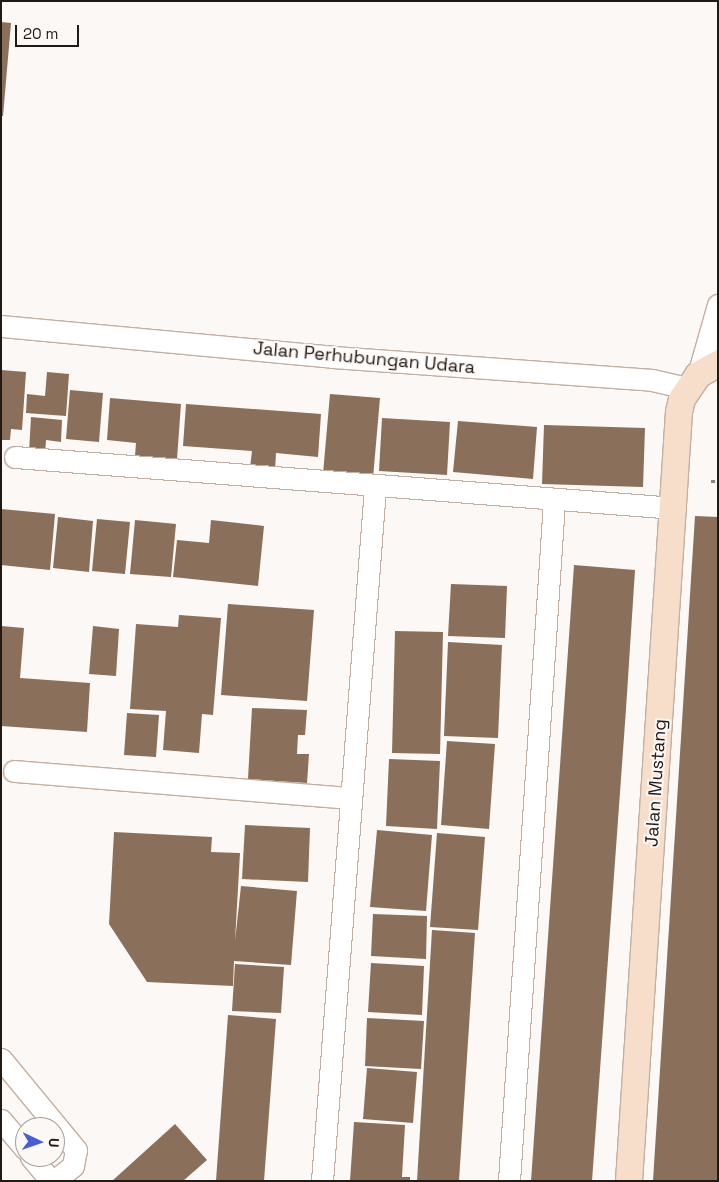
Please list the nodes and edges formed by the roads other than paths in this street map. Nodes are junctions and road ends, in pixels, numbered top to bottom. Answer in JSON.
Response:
{"nodes":[{"id":1,"x":718,"y":305,"type":"edge"},
{"id":2,"x":1,"y":326,"type":"edge"},
{"id":3,"x":701,"y":376,"type":"edge"},
{"id":4,"x":15,"y":457,"type":"dead end"},
{"id":5,"x":375,"y":487,"type":"junction"},
{"id":6,"x":554,"y":502,"type":"junction"},
{"id":7,"x":675,"y":508,"type":"junction"},
{"id":8,"x":14,"y":771,"type":"dead end"},
{"id":9,"x":350,"y":798,"type":"junction"},
{"id":10,"x":1,"y":1059,"type":"edge"},
{"id":11,"x":1,"y":1120,"type":"edge"},
{"id":12,"x":15,"y":1137,"type":"edge"},
{"id":13,"x":40,"y":1167,"type":"edge"},
{"id":14,"x":53,"y":1181,"type":"edge"},
{"id":15,"x":322,"y":1181,"type":"edge"},
{"id":16,"x":509,"y":1181,"type":"edge"},
{"id":17,"x":630,"y":1181,"type":"edge"}],
"edges":[{"from":1,"to":3,"type":"street"},
{"from":2,"to":3,"type":"street","name":"Jalan Perhubungan Udara"},
{"from":3,"to":7,"type":"main road","name":"Jalan Mustang"},
{"from":4,"to":5,"type":"street"},
{"from":5,"to":6,"type":"street"},
{"from":5,"to":9,"type":"street"},
{"from":6,"to":7,"type":"street"},
{"from":6,"to":16,"type":"street"},
{"from":7,"to":17,"type":"main road","name":"Jalan Mustang"},
{"from":8,"to":9,"type":"street"},
{"from":9,"to":15,"type":"street"},
{"from":10,"to":14,"type":"street"},
{"from":11,"to":12,"type":"street"},
{"from":13,"to":14,"type":"street"}]}
